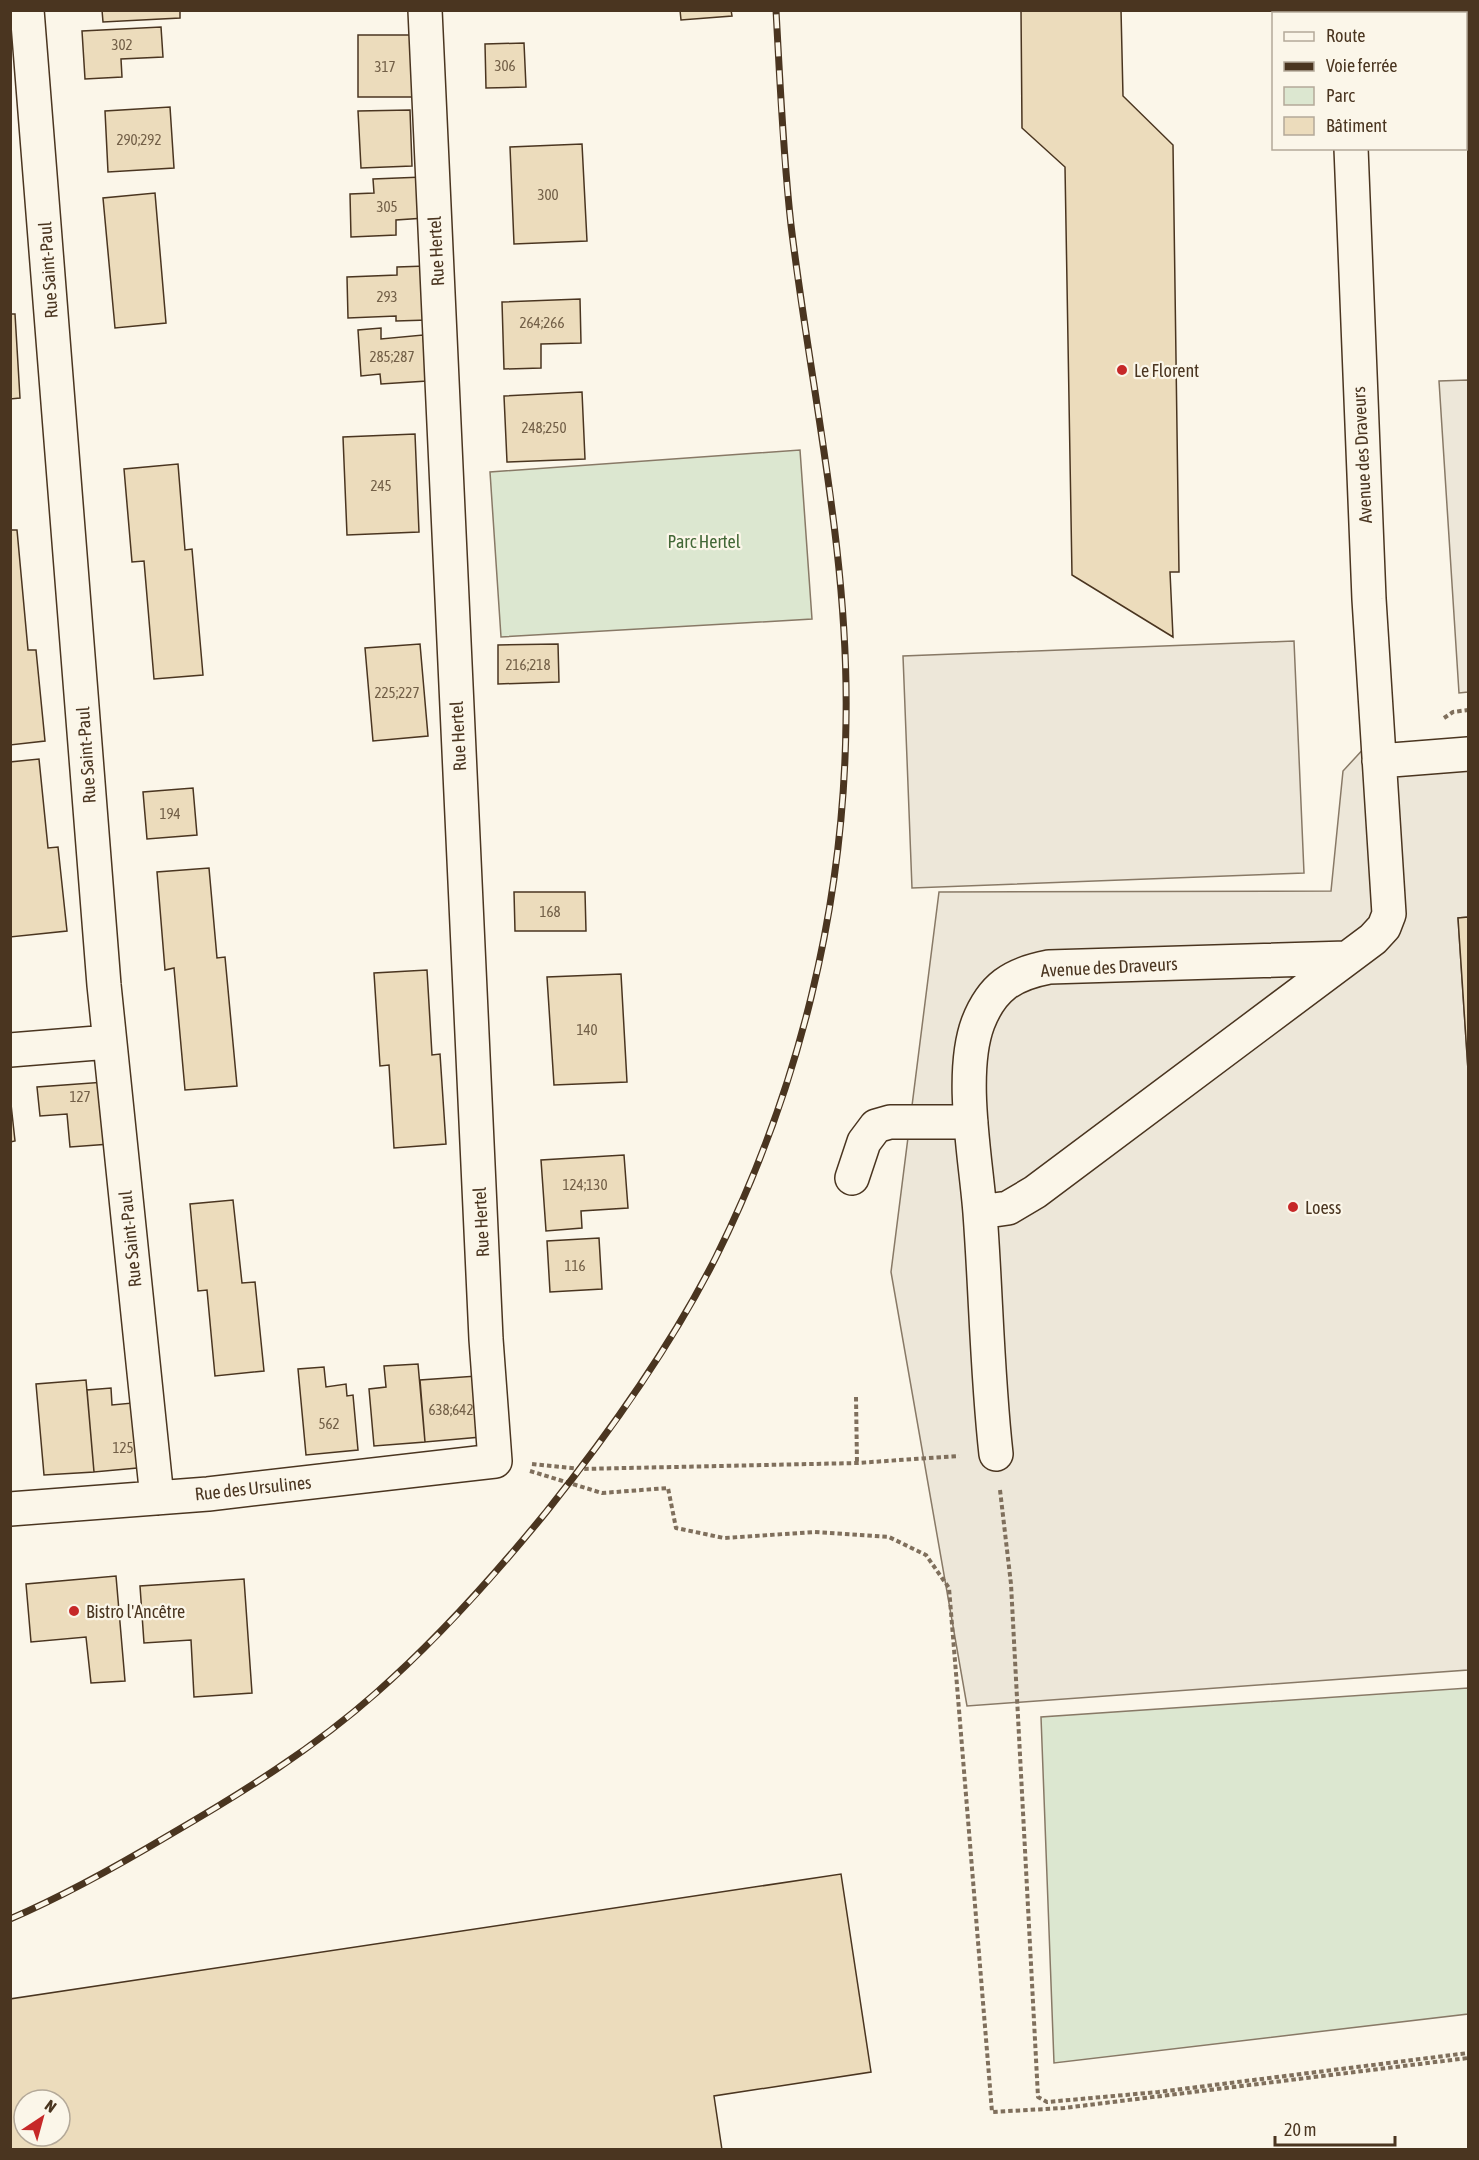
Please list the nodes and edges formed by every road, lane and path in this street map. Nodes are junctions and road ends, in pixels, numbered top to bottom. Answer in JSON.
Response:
{"nodes":[{"id":1,"x":27,"y":10,"type":"edge"},
{"id":2,"x":425,"y":10,"type":"edge"},
{"id":3,"x":1350,"y":150,"type":"edge"},
{"id":4,"x":1468,"y":754,"type":"edge"},
{"id":5,"x":1379,"y":761,"type":"junction"},
{"id":6,"x":1347,"y":958,"type":"junction"},
{"id":7,"x":109,"y":1042,"type":"junction"},
{"id":8,"x":10,"y":1050,"type":"edge"},
{"id":9,"x":971,"y":1122,"type":"junction"},
{"id":10,"x":852,"y":1178,"type":"dead end"},
{"id":11,"x":980,"y":1212,"type":"junction"},
{"id":12,"x":856,"y":1397,"type":"dead end"},
{"id":13,"x":983,"y":1455,"type":"junction"},
{"id":14,"x":495,"y":1461,"type":"junction"},
{"id":15,"x":857,"y":1463,"type":"junction"},
{"id":16,"x":157,"y":1498,"type":"junction"},
{"id":17,"x":10,"y":1509,"type":"edge"},
{"id":18,"x":1468,"y":2056,"type":"edge"}],
"edges":[{"from":1,"to":7,"type":"street","name":"Rue Saint-Paul"},
{"from":2,"to":14,"type":"street","name":"Rue Hertel"},
{"from":3,"to":5,"type":"street","name":"Avenue des Draveurs"},
{"from":4,"to":5,"type":"street"},
{"from":5,"to":6,"type":"street","name":"Avenue des Draveurs"},
{"from":6,"to":9,"type":"street","name":"Avenue des Draveurs"},
{"from":6,"to":11,"type":"street","name":"Avenue des Draveurs"},
{"from":7,"to":8,"type":"street"},
{"from":7,"to":16,"type":"street","name":"Rue Saint-Paul"},
{"from":9,"to":10,"type":"street"},
{"from":9,"to":11,"type":"street","name":"Avenue des Draveurs"},
{"from":11,"to":13,"type":"street","name":"Avenue des Draveurs"},
{"from":12,"to":15,"type":"path"},
{"from":13,"to":15,"type":"path"},
{"from":13,"to":18,"type":"path"},
{"from":14,"to":15,"type":"path"},
{"from":14,"to":16,"type":"street","name":"Rue des Ursulines"},
{"from":14,"to":18,"type":"path"},
{"from":16,"to":17,"type":"street","name":"Rue des Ursulines"}]}
